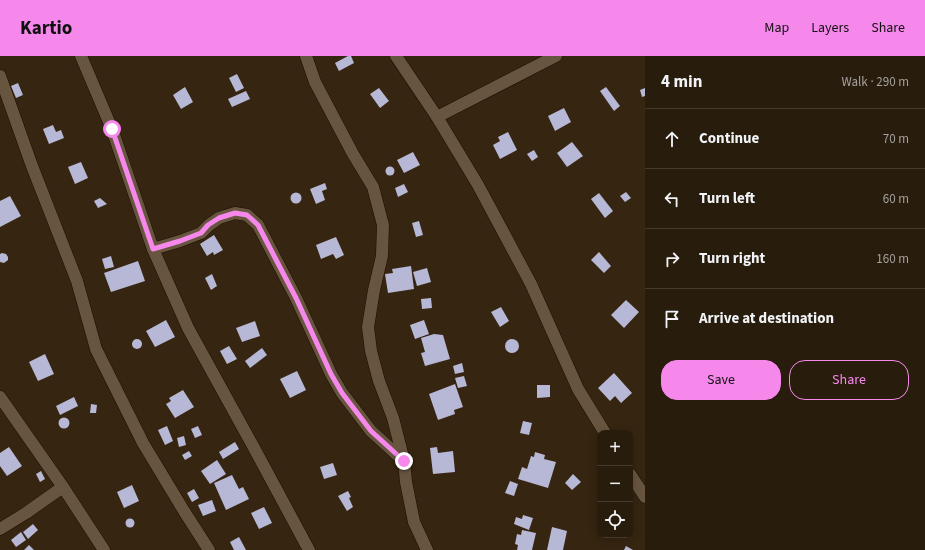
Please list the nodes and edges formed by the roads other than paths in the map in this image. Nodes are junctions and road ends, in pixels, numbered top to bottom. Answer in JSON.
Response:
{"nodes":[{"id":1,"x":81,"y":56,"type":"edge"},
{"id":2,"x":306,"y":56,"type":"edge"},
{"id":3,"x":396,"y":56,"type":"edge"},
{"id":4,"x":556,"y":56,"type":"edge"},
{"id":5,"x":0,"y":76,"type":"edge"},
{"id":6,"x":436,"y":117,"type":"junction"},
{"id":7,"x":153,"y":249,"type":"junction"},
{"id":8,"x":0,"y":397,"type":"edge"},
{"id":9,"x":603,"y":430,"type":"edge"},
{"id":10,"x":404,"y":461,"type":"junction"},
{"id":11,"x":633,"y":479,"type":"edge"},
{"id":12,"x":64,"y":486,"type":"junction"},
{"id":13,"x":645,"y":497,"type":"edge"},
{"id":14,"x":0,"y":529,"type":"edge"},
{"id":15,"x":104,"y":550,"type":"edge"},
{"id":16,"x":209,"y":550,"type":"edge"},
{"id":17,"x":309,"y":550,"type":"edge"},
{"id":18,"x":427,"y":550,"type":"edge"}],
"edges":[{"from":1,"to":7,"type":"street"},
{"from":2,"to":10,"type":"street"},
{"from":3,"to":6,"type":"street"},
{"from":4,"to":6,"type":"street"},
{"from":5,"to":16,"type":"street"},
{"from":6,"to":9,"type":"street"},
{"from":7,"to":10,"type":"street"},
{"from":7,"to":17,"type":"street"},
{"from":8,"to":12,"type":"street"},
{"from":10,"to":18,"type":"street"},
{"from":11,"to":13,"type":"street"},
{"from":12,"to":14,"type":"street"},
{"from":12,"to":15,"type":"street"}]}
